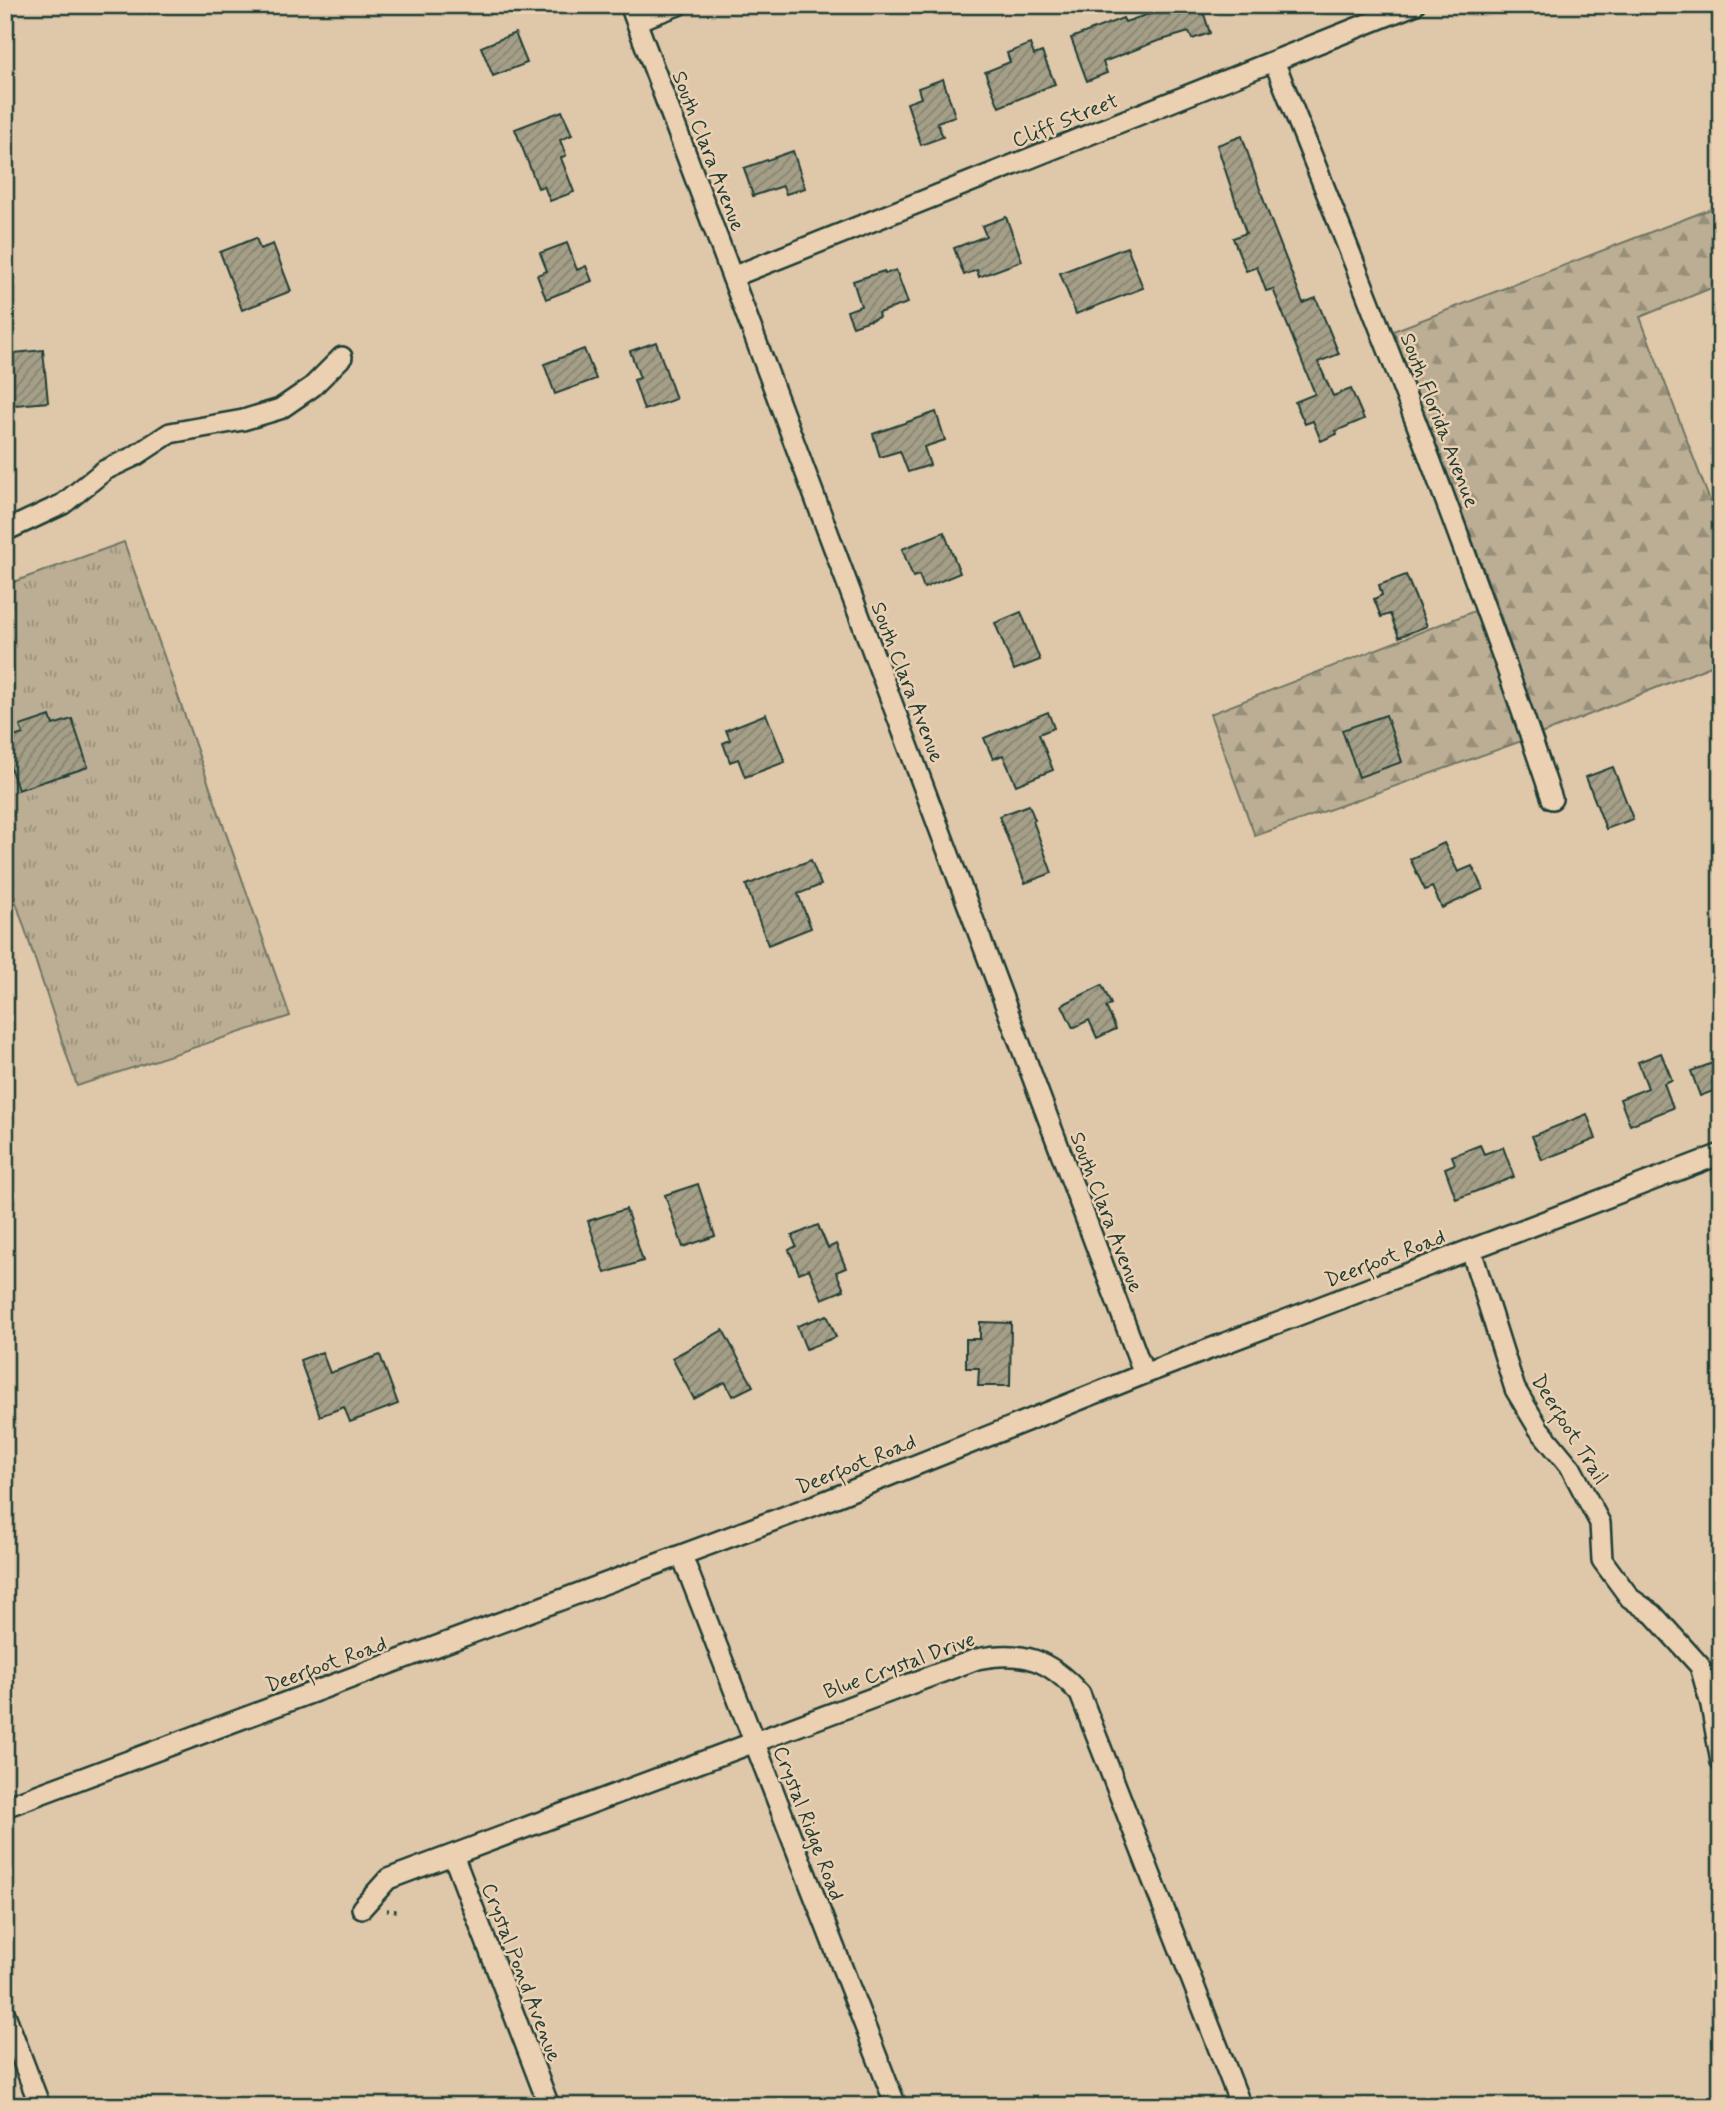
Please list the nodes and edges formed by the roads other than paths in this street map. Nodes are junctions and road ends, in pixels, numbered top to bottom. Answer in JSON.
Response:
{"nodes":[{"id":1,"x":678,"y":5,"type":"edge"},
{"id":2,"x":1414,"y":5,"type":"edge"},
{"id":3,"x":633,"y":13,"type":"edge"},
{"id":4,"x":1274,"y":61,"type":"junction"},
{"id":5,"x":732,"y":277,"type":"junction"},
{"id":6,"x":342,"y":357,"type":"dead end"},
{"id":7,"x":5,"y":530,"type":"edge"},
{"id":8,"x":1552,"y":799,"type":"dead end"},
{"id":9,"x":1721,"y":1154,"type":"edge"},
{"id":10,"x":1471,"y":1250,"type":"junction"},
{"id":11,"x":1144,"y":1374,"type":"junction"},
{"id":12,"x":682,"y":1556,"type":"junction"},
{"id":13,"x":754,"y":1743,"type":"junction"},
{"id":14,"x":1721,"y":1762,"type":"edge"},
{"id":15,"x":5,"y":1807,"type":"edge"},
{"id":16,"x":453,"y":1855,"type":"junction"},
{"id":17,"x":362,"y":1908,"type":"dead end"},
{"id":18,"x":5,"y":2014,"type":"edge"},
{"id":19,"x":40,"y":2106,"type":"edge"},
{"id":20,"x":549,"y":2106,"type":"edge"},
{"id":21,"x":896,"y":2106,"type":"edge"},
{"id":22,"x":1241,"y":2106,"type":"edge"}],
"edges":[{"from":1,"to":3,"type":"street"},
{"from":2,"to":4,"type":"street","name":"Cliff Street"},
{"from":3,"to":5,"type":"street","name":"South Clara Avenue"},
{"from":4,"to":5,"type":"street","name":"Cliff Street"},
{"from":4,"to":8,"type":"street","name":"South Florida Avenue"},
{"from":5,"to":11,"type":"street","name":"South Clara Avenue"},
{"from":6,"to":7,"type":"street"},
{"from":9,"to":10,"type":"street","name":"Deerfoot Road"},
{"from":10,"to":11,"type":"street","name":"Deerfoot Road"},
{"from":10,"to":14,"type":"street","name":"Deerfoot Trail"},
{"from":11,"to":12,"type":"street","name":"Deerfoot Road"},
{"from":12,"to":13,"type":"street","name":"Crystal Ridge Road"},
{"from":12,"to":15,"type":"street","name":"Deerfoot Road"},
{"from":13,"to":16,"type":"street","name":"Blue Crystal Drive"},
{"from":13,"to":21,"type":"street","name":"Crystal Ridge Road"},
{"from":13,"to":22,"type":"street","name":"Blue Crystal Drive"},
{"from":16,"to":17,"type":"street","name":"Blue Crystal Drive"},
{"from":16,"to":20,"type":"street","name":"Crystal Pond Avenue"},
{"from":18,"to":19,"type":"street"}]}
